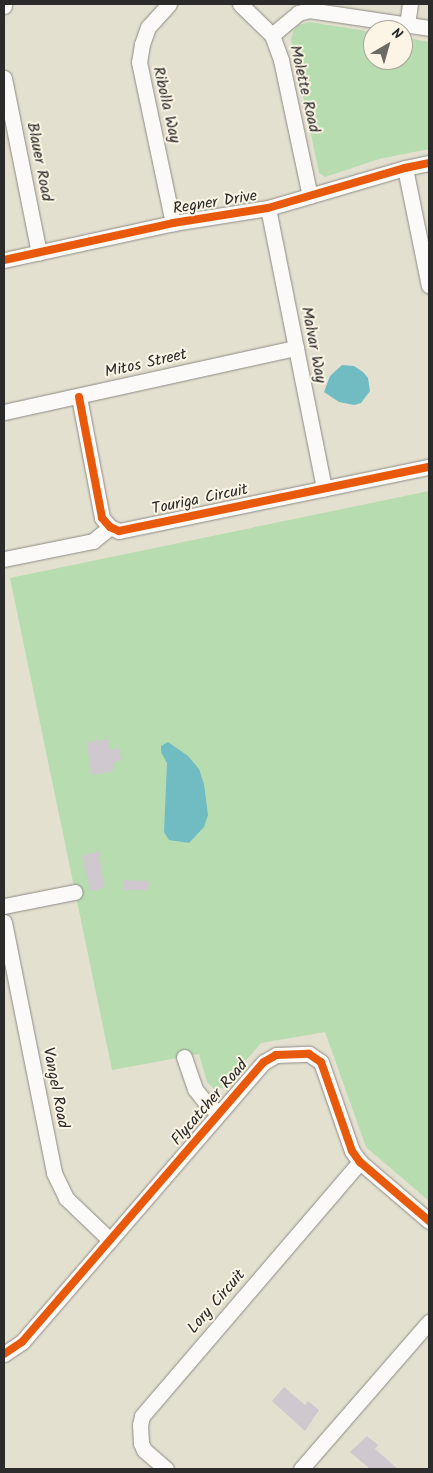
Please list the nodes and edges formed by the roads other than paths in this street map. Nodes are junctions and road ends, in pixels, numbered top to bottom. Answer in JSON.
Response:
{"nodes":[{"id":1,"x":169,"y":4,"type":"edge"},
{"id":2,"x":240,"y":4,"type":"edge"},
{"id":3,"x":410,"y":4,"type":"edge"},
{"id":4,"x":374,"y":20,"type":"edge"},
{"id":5,"x":408,"y":20,"type":"edge"},
{"id":6,"x":413,"y":26,"type":"edge"},
{"id":7,"x":429,"y":28,"type":"edge"},
{"id":8,"x":272,"y":35,"type":"junction"},
{"id":9,"x":4,"y":78,"type":"edge"},
{"id":10,"x":429,"y":163,"type":"edge"},
{"id":11,"x":405,"y":168,"type":"junction"},
{"id":12,"x":310,"y":196,"type":"junction"},
{"id":13,"x":268,"y":208,"type":"junction"},
{"id":14,"x":173,"y":223,"type":"junction"},
{"id":15,"x":39,"y":252,"type":"junction"},
{"id":16,"x":4,"y":260,"type":"edge"},
{"id":17,"x":429,"y":286,"type":"edge"},
{"id":18,"x":296,"y":348,"type":"junction"},
{"id":19,"x":79,"y":397,"type":"junction"},
{"id":20,"x":4,"y":412,"type":"edge"},
{"id":21,"x":429,"y":468,"type":"edge"},
{"id":22,"x":324,"y":488,"type":"junction"},
{"id":23,"x":110,"y":527,"type":"junction"},
{"id":24,"x":4,"y":559,"type":"edge"},
{"id":25,"x":75,"y":892,"type":"dead end"},
{"id":26,"x":4,"y":906,"type":"edge"},
{"id":27,"x":4,"y":922,"type":"edge"},
{"id":28,"x":184,"y":1057,"type":"dead end"},
{"id":29,"x":219,"y":1114,"type":"junction"},
{"id":30,"x":360,"y":1162,"type":"junction"},
{"id":31,"x":429,"y":1220,"type":"edge"},
{"id":32,"x":110,"y":1240,"type":"junction"},
{"id":33,"x":429,"y":1322,"type":"edge"},
{"id":34,"x":4,"y":1354,"type":"edge"},
{"id":35,"x":166,"y":1469,"type":"edge"},
{"id":36,"x":302,"y":1469,"type":"edge"}],
"edges":[{"from":1,"to":14,"type":"street","name":"Ribolla Way"},
{"from":2,"to":8,"type":"street","name":"Molette Road"},
{"from":3,"to":5,"type":"street"},
{"from":4,"to":8,"type":"street"},
{"from":6,"to":7,"type":"street"},
{"from":8,"to":12,"type":"street","name":"Molette Road"},
{"from":9,"to":15,"type":"street","name":"Blauer Road"},
{"from":10,"to":11,"type":"street","name":"Regner Drive"},
{"from":11,"to":12,"type":"street","name":"Regner Drive"},
{"from":11,"to":17,"type":"street"},
{"from":12,"to":13,"type":"street","name":"Regner Drive"},
{"from":13,"to":14,"type":"street","name":"Regner Drive"},
{"from":13,"to":18,"type":"street","name":"Malvar Way"},
{"from":14,"to":15,"type":"street","name":"Regner Drive"},
{"from":15,"to":16,"type":"street","name":"Regner Drive"},
{"from":18,"to":19,"type":"street","name":"Mitos Street"},
{"from":18,"to":22,"type":"street","name":"Malvar Way"},
{"from":19,"to":20,"type":"street","name":"Mitos Street"},
{"from":19,"to":23,"type":"street"},
{"from":21,"to":22,"type":"street","name":"Touriga Circuit"},
{"from":22,"to":23,"type":"street","name":"Touriga Circuit"},
{"from":23,"to":24,"type":"street"},
{"from":25,"to":26,"type":"street"},
{"from":27,"to":32,"type":"street","name":"Vangel Road"},
{"from":28,"to":29,"type":"street"},
{"from":29,"to":30,"type":"street","name":"Flycatcher Road"},
{"from":29,"to":32,"type":"street","name":"Flycatcher Road"},
{"from":30,"to":31,"type":"street","name":"Flycatcher Road"},
{"from":30,"to":35,"type":"street","name":"Lory Circuit"},
{"from":32,"to":34,"type":"street","name":"Flycatcher Road"},
{"from":33,"to":36,"type":"street"}]}
